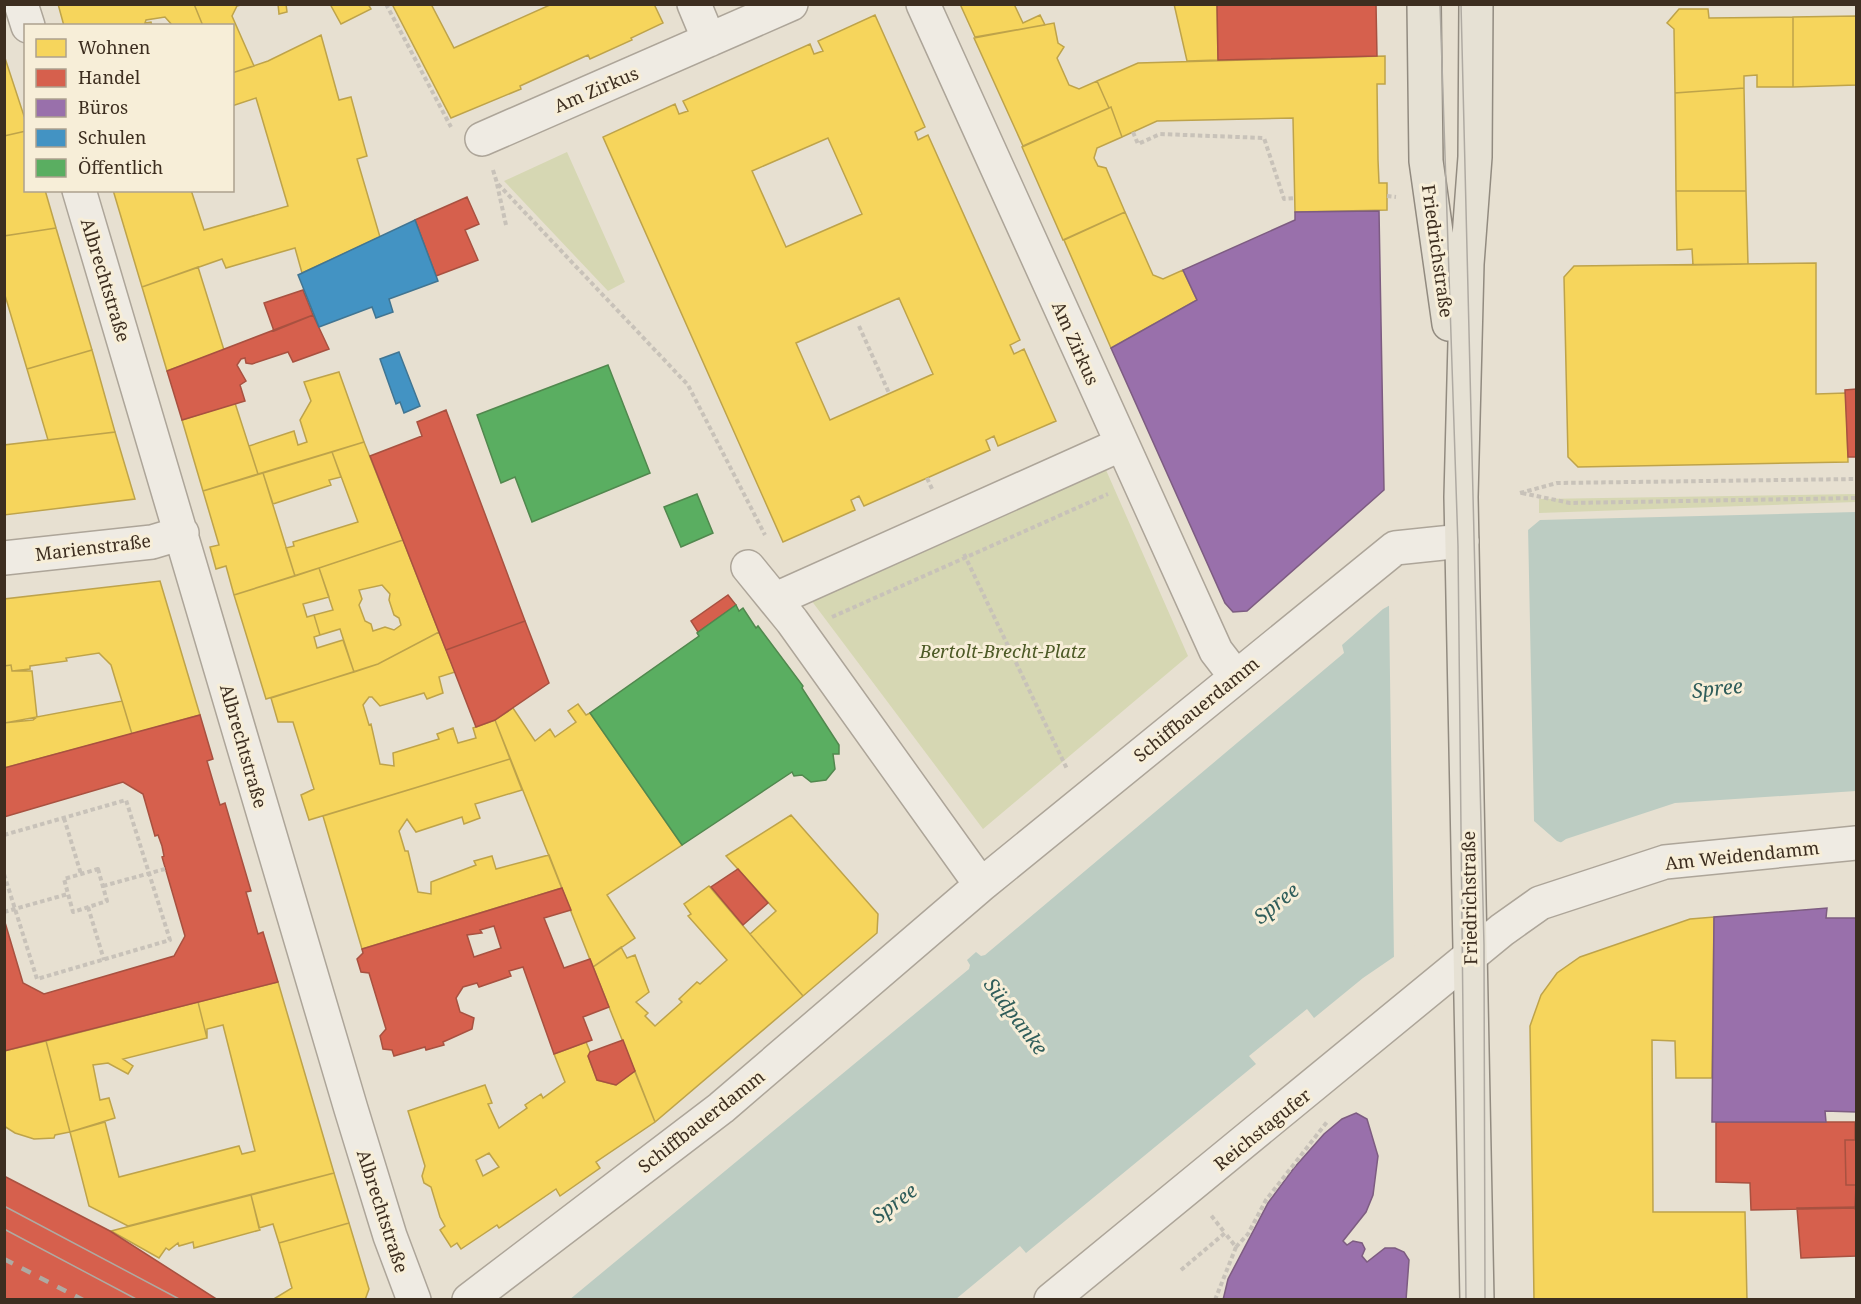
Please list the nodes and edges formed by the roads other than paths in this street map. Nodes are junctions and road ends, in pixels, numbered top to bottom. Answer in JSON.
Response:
{"nodes":[{"id":1,"x":21,"y":4,"type":"edge"},
{"id":2,"x":694,"y":4,"type":"edge"},
{"id":3,"x":791,"y":4,"type":"edge"},
{"id":4,"x":924,"y":4,"type":"edge"},
{"id":5,"x":1424,"y":4,"type":"edge"},
{"id":6,"x":1476,"y":4,"type":"edge"},
{"id":7,"x":27,"y":24,"type":"edge"},
{"id":8,"x":709,"y":40,"type":"junction"},
{"id":9,"x":476,"y":143,"type":"road end"},
{"id":10,"x":80,"y":192,"type":"edge"},
{"id":11,"x":1122,"y":444,"type":"junction"},
{"id":12,"x":1461,"y":497,"type":"junction"},
{"id":13,"x":182,"y":533,"type":"junction"},
{"id":14,"x":1462,"y":543,"type":"junction"},
{"id":15,"x":4,"y":558,"type":"edge"},
{"id":16,"x":748,"y":567,"type":"dead end"},
{"id":17,"x":776,"y":598,"type":"junction"},
{"id":18,"x":1236,"y":677,"type":"junction"},
{"id":19,"x":1857,"y":843,"type":"edge"},
{"id":20,"x":981,"y":885,"type":"junction"},
{"id":21,"x":1471,"y":941,"type":"junction"},
{"id":22,"x":414,"y":1299,"type":"edge"},
{"id":23,"x":469,"y":1299,"type":"edge"},
{"id":24,"x":1051,"y":1299,"type":"edge"},
{"id":25,"x":1478,"y":1299,"type":"edge"}],
"edges":[{"from":1,"to":7,"type":"street"},
{"from":2,"to":8,"type":"street"},
{"from":3,"to":8,"type":"street","name":"Am Zirkus"},
{"from":4,"to":11,"type":"street","name":"Am Zirkus"},
{"from":5,"to":12,"type":"main road","name":"Friedrichstraße"},
{"from":6,"to":12,"type":"main road","name":"Friedrichstraße"},
{"from":8,"to":9,"type":"street","name":"Am Zirkus"},
{"from":10,"to":13,"type":"street","name":"Albrechtstraße"},
{"from":11,"to":17,"type":"street"},
{"from":11,"to":18,"type":"street","name":"Am Zirkus"},
{"from":12,"to":14,"type":"main road","name":"Friedrichstraße"},
{"from":13,"to":15,"type":"street","name":"Marienstraße"},
{"from":13,"to":22,"type":"street","name":"Albrechtstraße"},
{"from":14,"to":18,"type":"street","name":"Schiffbauerdamm"},
{"from":14,"to":21,"type":"main road","name":"Friedrichstraße"},
{"from":16,"to":17,"type":"street"},
{"from":17,"to":20,"type":"street"},
{"from":18,"to":20,"type":"street","name":"Schiffbauerdamm"},
{"from":19,"to":21,"type":"street","name":"Am Weidendamm"},
{"from":20,"to":23,"type":"street","name":"Schiffbauerdamm"},
{"from":21,"to":24,"type":"street","name":"Reichstagufer"},
{"from":21,"to":25,"type":"main road","name":"Friedrichstraße"}]}
